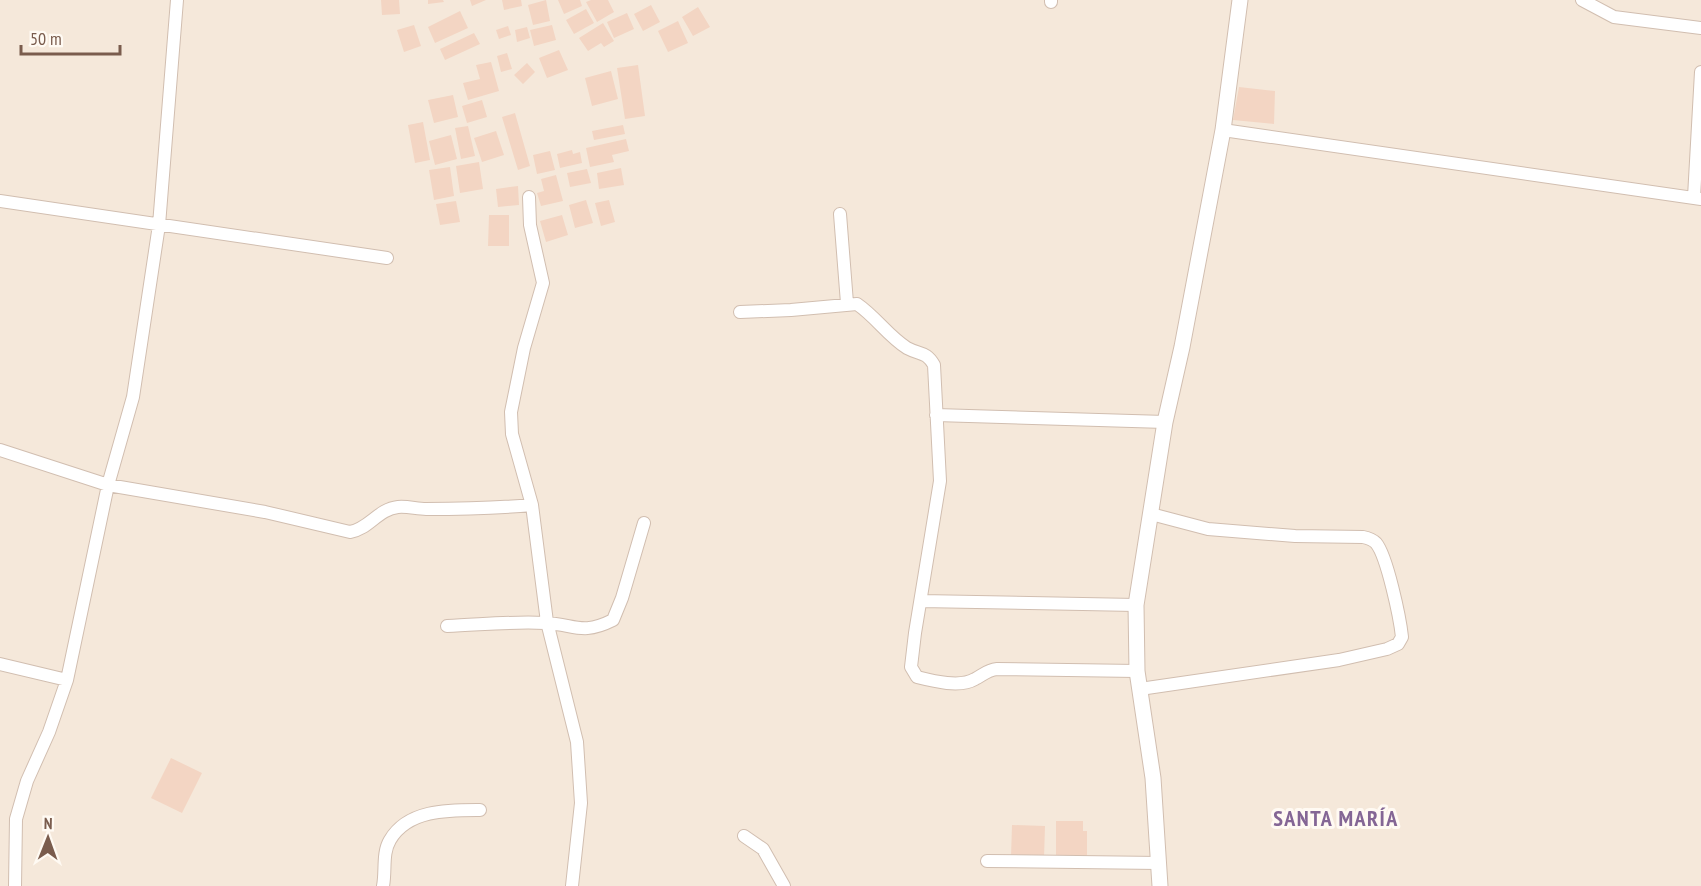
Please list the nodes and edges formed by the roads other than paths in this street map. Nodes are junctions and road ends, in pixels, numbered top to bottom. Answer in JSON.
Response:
{"nodes":[{"id":1,"x":177,"y":0,"type":"edge"},
{"id":2,"x":1240,"y":0,"type":"edge"},
{"id":3,"x":1582,"y":0,"type":"edge"},
{"id":4,"x":1701,"y":28,"type":"edge"},
{"id":5,"x":1701,"y":72,"type":"edge"},
{"id":6,"x":1223,"y":130,"type":"junction"},
{"id":7,"x":529,"y":197,"type":"dead end"},
{"id":8,"x":1697,"y":198,"type":"edge"},
{"id":9,"x":0,"y":201,"type":"edge"},
{"id":10,"x":840,"y":214,"type":"dead end"},
{"id":11,"x":159,"y":225,"type":"junction"},
{"id":12,"x":387,"y":258,"type":"dead end"},
{"id":13,"x":847,"y":303,"type":"junction"},
{"id":14,"x":740,"y":312,"type":"dead end"},
{"id":15,"x":936,"y":415,"type":"junction"},
{"id":16,"x":1165,"y":422,"type":"junction"},
{"id":17,"x":0,"y":450,"type":"edge"},
{"id":18,"x":108,"y":485,"type":"junction"},
{"id":19,"x":532,"y":505,"type":"junction"},
{"id":20,"x":1150,"y":514,"type":"junction"},
{"id":21,"x":644,"y":523,"type":"dead end"},
{"id":22,"x":921,"y":601,"type":"junction"},
{"id":23,"x":1136,"y":605,"type":"junction"},
{"id":24,"x":547,"y":622,"type":"junction"},
{"id":25,"x":447,"y":626,"type":"dead end"},
{"id":26,"x":0,"y":664,"type":"edge"},
{"id":27,"x":1137,"y":671,"type":"junction"},
{"id":28,"x":67,"y":680,"type":"junction"},
{"id":29,"x":1140,"y":689,"type":"junction"},
{"id":30,"x":480,"y":810,"type":"dead end"},
{"id":31,"x":744,"y":836,"type":"dead end"},
{"id":32,"x":987,"y":861,"type":"dead end"},
{"id":33,"x":1159,"y":863,"type":"junction"},
{"id":34,"x":15,"y":886,"type":"edge"},
{"id":35,"x":383,"y":886,"type":"edge"},
{"id":36,"x":572,"y":886,"type":"edge"},
{"id":37,"x":784,"y":886,"type":"edge"},
{"id":38,"x":1160,"y":886,"type":"edge"}],
"edges":[{"from":1,"to":11,"type":"street"},
{"from":2,"to":6,"type":"street"},
{"from":3,"to":4,"type":"street"},
{"from":5,"to":8,"type":"street"},
{"from":6,"to":8,"type":"street"},
{"from":6,"to":16,"type":"street"},
{"from":7,"to":19,"type":"street"},
{"from":9,"to":11,"type":"street"},
{"from":10,"to":13,"type":"street"},
{"from":11,"to":12,"type":"street"},
{"from":11,"to":18,"type":"street"},
{"from":13,"to":14,"type":"street"},
{"from":13,"to":15,"type":"street"},
{"from":15,"to":16,"type":"street"},
{"from":15,"to":22,"type":"street"},
{"from":16,"to":20,"type":"street"},
{"from":17,"to":18,"type":"street"},
{"from":18,"to":19,"type":"street"},
{"from":18,"to":28,"type":"street"},
{"from":19,"to":24,"type":"street"},
{"from":20,"to":23,"type":"street"},
{"from":20,"to":29,"type":"street"},
{"from":21,"to":24,"type":"street"},
{"from":22,"to":23,"type":"street"},
{"from":22,"to":27,"type":"street"},
{"from":23,"to":27,"type":"street"},
{"from":24,"to":25,"type":"street"},
{"from":24,"to":36,"type":"street"},
{"from":26,"to":28,"type":"street"},
{"from":27,"to":29,"type":"street"},
{"from":28,"to":34,"type":"street"},
{"from":29,"to":33,"type":"street"},
{"from":30,"to":35,"type":"street"},
{"from":31,"to":37,"type":"street"},
{"from":32,"to":33,"type":"street"},
{"from":33,"to":38,"type":"street"}]}
